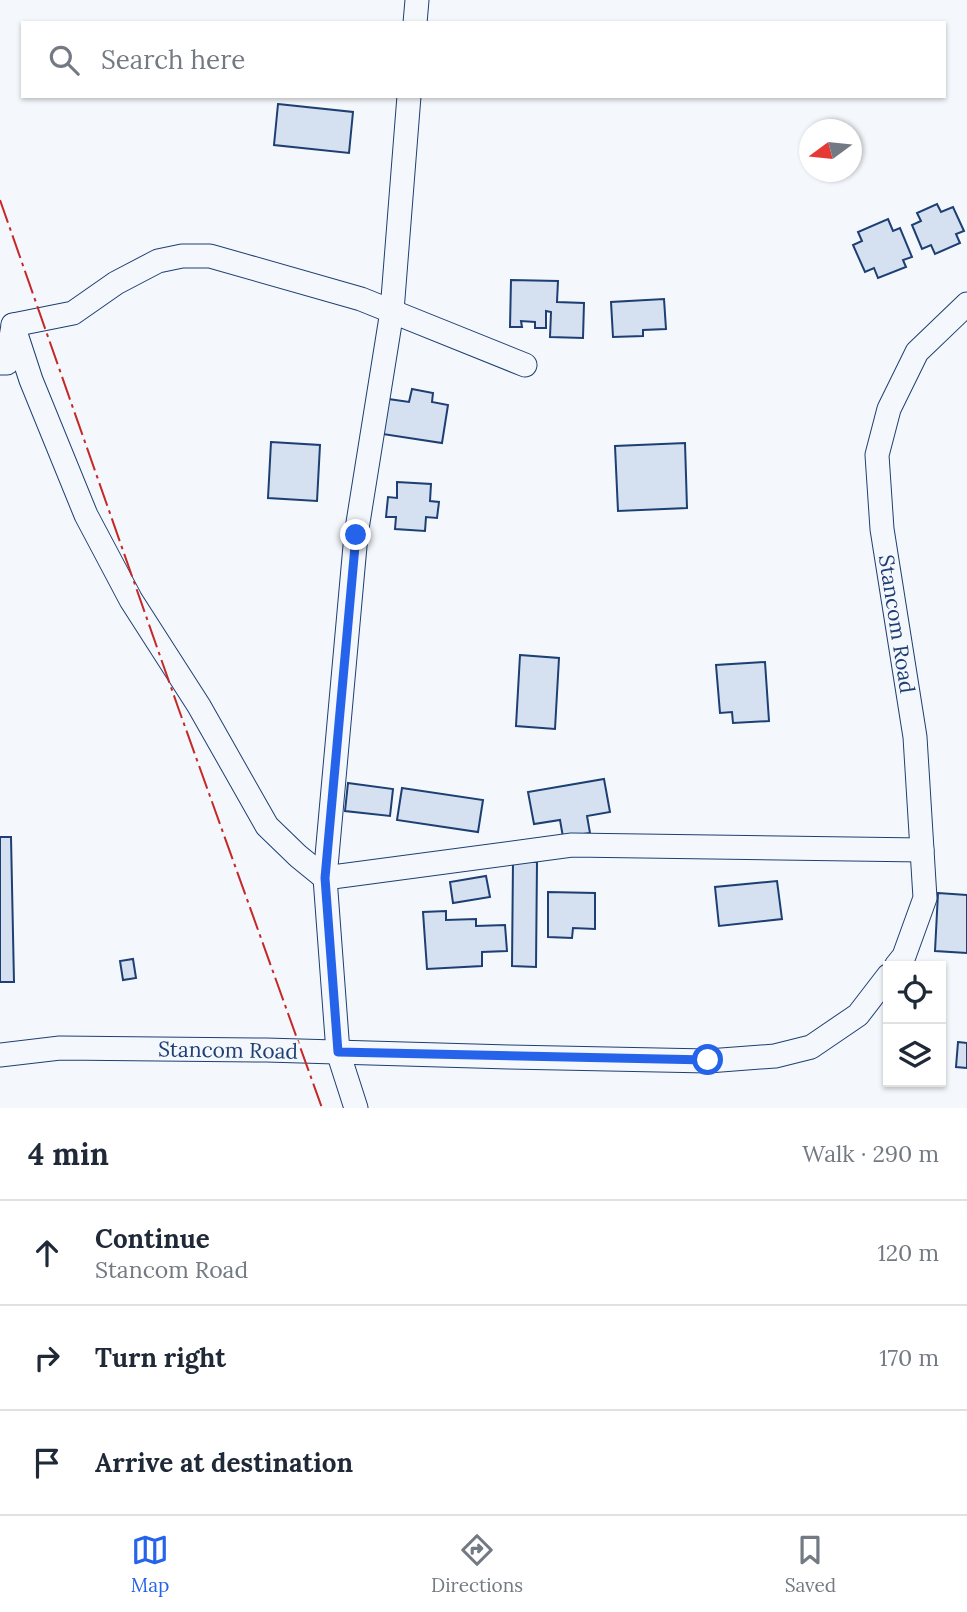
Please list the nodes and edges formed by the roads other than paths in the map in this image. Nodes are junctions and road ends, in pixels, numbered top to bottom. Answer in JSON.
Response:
{"nodes":[{"id":1,"x":417,"y":0,"type":"edge"},
{"id":2,"x":415,"y":21,"type":"edge"},
{"id":3,"x":409,"y":98,"type":"edge"},
{"id":4,"x":967,"y":304,"type":"edge"},
{"id":5,"x":391,"y":312,"type":"junction"},
{"id":6,"x":13,"y":324,"type":"junction"},
{"id":7,"x":0,"y":363,"type":"edge"},
{"id":8,"x":525,"y":365,"type":"dead end"},
{"id":9,"x":922,"y":850,"type":"junction"},
{"id":10,"x":325,"y":878,"type":"junction"},
{"id":11,"x":900,"y":961,"type":"edge"},
{"id":12,"x":883,"y":982,"type":"edge"},
{"id":13,"x":338,"y":1052,"type":"junction"},
{"id":14,"x":0,"y":1055,"type":"edge"},
{"id":15,"x":356,"y":1108,"type":"edge"}],
"edges":[{"from":1,"to":2,"type":"street"},
{"from":3,"to":5,"type":"street"},
{"from":4,"to":9,"type":"street","name":"Stancom Road"},
{"from":5,"to":6,"type":"street"},
{"from":5,"to":8,"type":"street"},
{"from":5,"to":10,"type":"street"},
{"from":6,"to":7,"type":"street"},
{"from":6,"to":10,"type":"street"},
{"from":9,"to":10,"type":"street"},
{"from":9,"to":11,"type":"street","name":"Stancom Road"},
{"from":10,"to":13,"type":"street"},
{"from":12,"to":13,"type":"street","name":"Stancom Road"},
{"from":13,"to":14,"type":"street","name":"Stancom Road"},
{"from":13,"to":15,"type":"street"}]}
